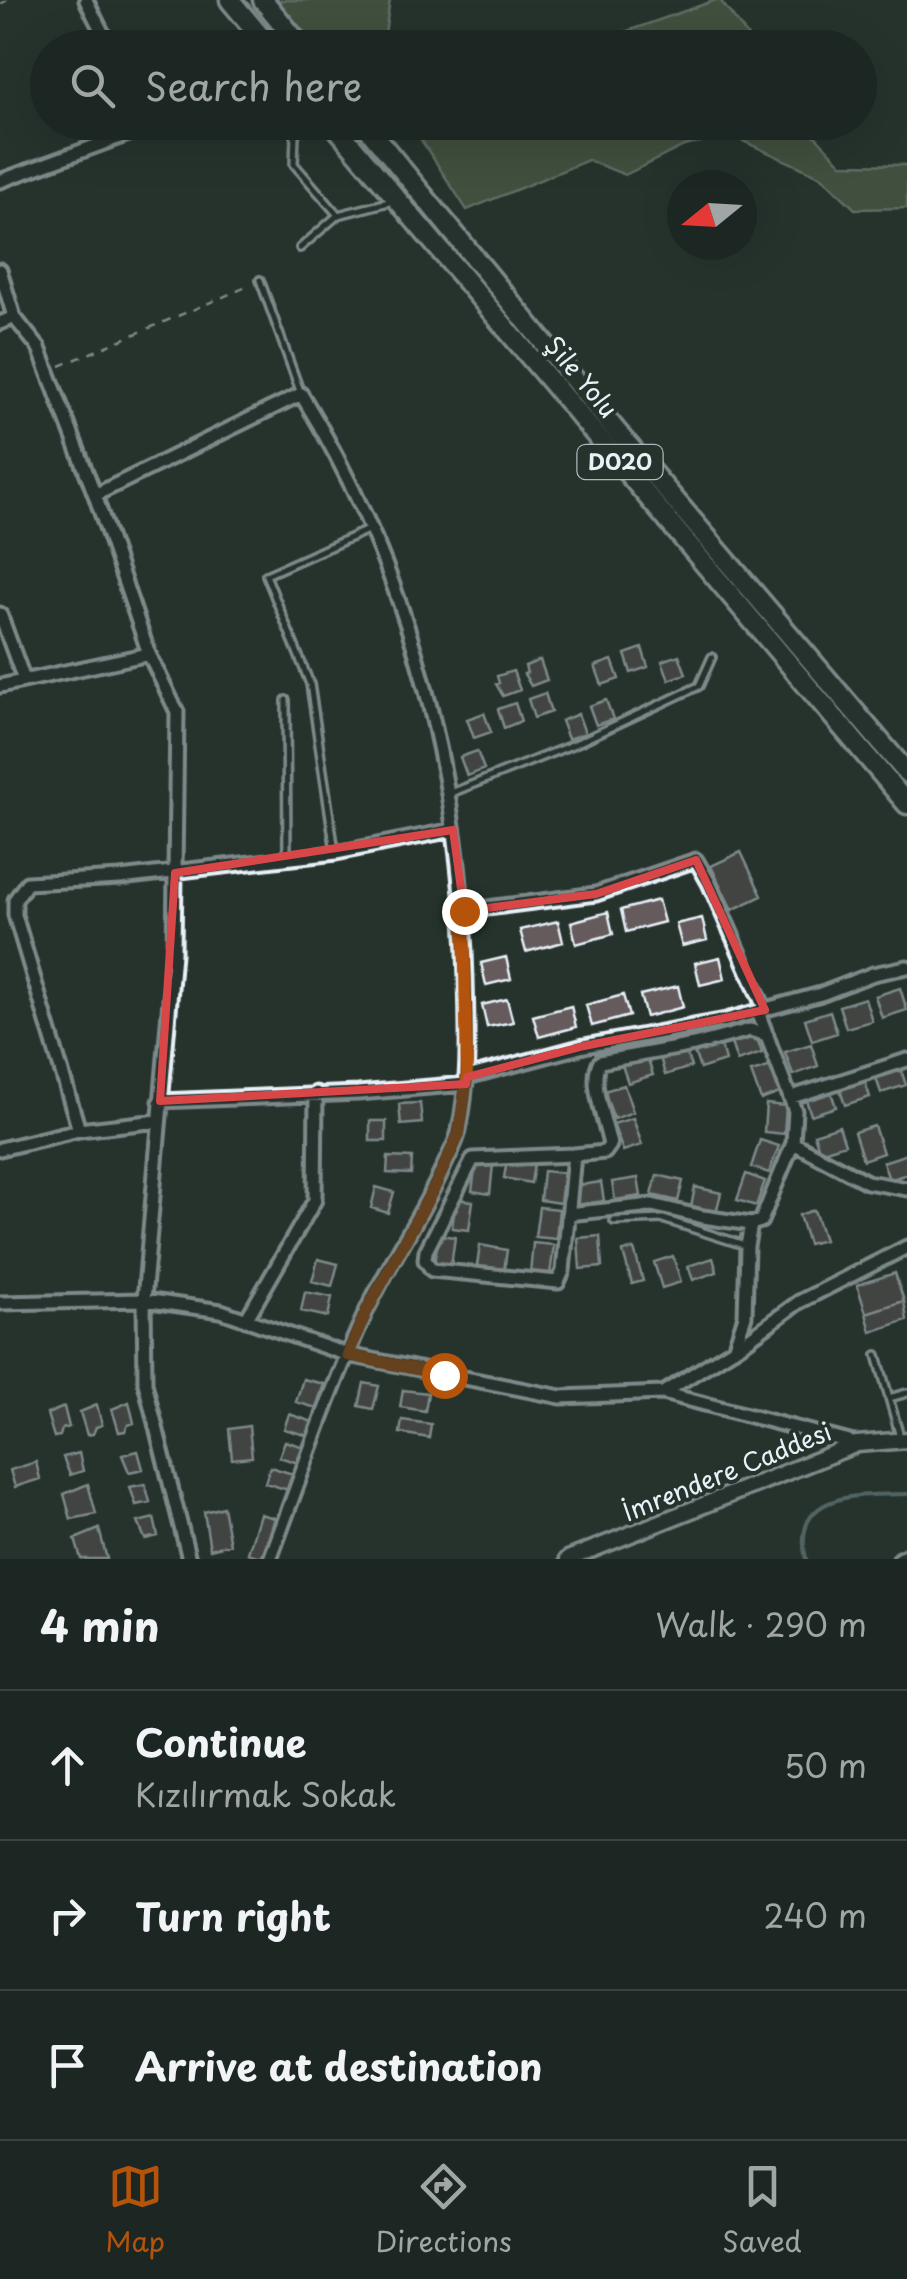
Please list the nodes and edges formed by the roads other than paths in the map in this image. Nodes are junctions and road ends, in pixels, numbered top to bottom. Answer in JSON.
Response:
{"nodes":[{"id":1,"x":86,"y":0,"type":"edge"},
{"id":2,"x":230,"y":0,"type":"edge"},
{"id":3,"x":263,"y":0,"type":"edge"},
{"id":4,"x":101,"y":30,"type":"edge"},
{"id":5,"x":255,"y":30,"type":"edge"},
{"id":6,"x":287,"y":30,"type":"edge"},
{"id":7,"x":112,"y":140,"type":"edge"},
{"id":8,"x":295,"y":140,"type":"edge"},
{"id":9,"x":347,"y":140,"type":"edge"},
{"id":10,"x":378,"y":140,"type":"edge"},
{"id":11,"x":0,"y":181,"type":"edge"},
{"id":12,"x":397,"y":200,"type":"junction"},
{"id":13,"x":338,"y":215,"type":"junction"},
{"id":14,"x":300,"y":248,"type":"dead end"},
{"id":15,"x":0,"y":270,"type":"edge"},
{"id":16,"x":260,"y":280,"type":"road end"},
{"id":17,"x":14,"y":318,"type":"junction"},
{"id":18,"x":0,"y":324,"type":"edge"},
{"id":19,"x":301,"y":394,"type":"junction"},
{"id":20,"x":95,"y":495,"type":"junction"},
{"id":21,"x":370,"y":529,"type":"junction"},
{"id":22,"x":0,"y":614,"type":"edge"},
{"id":23,"x":149,"y":654,"type":"junction"},
{"id":24,"x":712,"y":657,"type":"dead end"},
{"id":25,"x":24,"y":680,"type":"junction"},
{"id":26,"x":0,"y":686,"type":"edge"},
{"id":27,"x":286,"y":700,"type":"dead end"},
{"id":28,"x":907,"y":773,"type":"edge"},
{"id":29,"x":448,"y":794,"type":"junction"},
{"id":30,"x":907,"y":804,"type":"edge"},
{"id":31,"x":453,"y":830,"type":"junction"},
{"id":32,"x":336,"y":854,"type":"junction"},
{"id":33,"x":287,"y":860,"type":"junction"},
{"id":34,"x":175,"y":872,"type":"junction"},
{"id":35,"x":464,"y":911,"type":"junction"},
{"id":36,"x":907,"y":967,"type":"edge"},
{"id":37,"x":761,"y":1011,"type":"junction"},
{"id":38,"x":767,"y":1035,"type":"junction"},
{"id":39,"x":907,"y":1060,"type":"edge"},
{"id":40,"x":466,"y":1080,"type":"junction"},
{"id":41,"x":316,"y":1094,"type":"junction"},
{"id":42,"x":792,"y":1097,"type":"junction"},
{"id":43,"x":160,"y":1101,"type":"junction"},
{"id":44,"x":158,"y":1121,"type":"junction"},
{"id":45,"x":79,"y":1130,"type":"junction"},
{"id":46,"x":793,"y":1143,"type":"junction"},
{"id":47,"x":0,"y":1149,"type":"edge"},
{"id":48,"x":574,"y":1155,"type":"junction"},
{"id":49,"x":907,"y":1189,"type":"edge"},
{"id":50,"x":568,"y":1214,"type":"junction"},
{"id":51,"x":614,"y":1221,"type":"dead end"},
{"id":52,"x":751,"y":1224,"type":"junction"},
{"id":53,"x":747,"y":1246,"type":"junction"},
{"id":54,"x":907,"y":1247,"type":"edge"},
{"id":55,"x":144,"y":1300,"type":"junction"},
{"id":56,"x":0,"y":1303,"type":"edge"},
{"id":57,"x":246,"y":1320,"type":"junction"},
{"id":58,"x":734,"y":1349,"type":"junction"},
{"id":59,"x":348,"y":1355,"type":"junction"},
{"id":60,"x":877,"y":1355,"type":"dead end"},
{"id":61,"x":663,"y":1393,"type":"junction"},
{"id":62,"x":907,"y":1393,"type":"edge"},
{"id":63,"x":890,"y":1398,"type":"junction"},
{"id":64,"x":904,"y":1440,"type":"edge"},
{"id":65,"x":856,"y":1444,"type":"junction"},
{"id":66,"x":907,"y":1555,"type":"edge"},
{"id":67,"x":189,"y":1559,"type":"edge"},
{"id":68,"x":270,"y":1559,"type":"edge"},
{"id":69,"x":568,"y":1559,"type":"edge"},
{"id":70,"x":900,"y":1559,"type":"edge"}],
"edges":[{"from":1,"to":4,"type":"street"},
{"from":2,"to":5,"type":"highway"},
{"from":3,"to":6,"type":"highway"},
{"from":7,"to":11,"type":"street"},
{"from":8,"to":13,"type":"lane"},
{"from":9,"to":12,"type":"highway","name":"Şile Yolu","number":"D020"},
{"from":10,"to":28,"type":"highway","name":"Şile Yolu","number":"D020"},
{"from":12,"to":13,"type":"lane"},
{"from":12,"to":30,"type":"highway","name":"Şile Yolu","number":"D020"},
{"from":13,"to":14,"type":"lane"},
{"from":15,"to":17,"type":"street"},
{"from":16,"to":19,"type":"lane"},
{"from":17,"to":18,"type":"street"},
{"from":17,"to":20,"type":"street"},
{"from":19,"to":20,"type":"street"},
{"from":19,"to":21,"type":"street"},
{"from":20,"to":23,"type":"street"},
{"from":21,"to":29,"type":"street"},
{"from":21,"to":32,"type":"lane"},
{"from":22,"to":25,"type":"street"},
{"from":23,"to":25,"type":"street"},
{"from":23,"to":34,"type":"street"},
{"from":24,"to":29,"type":"lane"},
{"from":25,"to":26,"type":"street"},
{"from":27,"to":33,"type":"lane"},
{"from":29,"to":31,"type":"street"},
{"from":31,"to":32,"type":"street"},
{"from":31,"to":35,"type":"street"},
{"from":32,"to":33,"type":"street"},
{"from":33,"to":34,"type":"street"},
{"from":34,"to":43,"type":"street"},
{"from":34,"to":45,"type":"street"},
{"from":35,"to":37,"type":"street"},
{"from":35,"to":40,"type":"street"},
{"from":36,"to":37,"type":"street"},
{"from":37,"to":38,"type":"street"},
{"from":37,"to":40,"type":"street"},
{"from":38,"to":42,"type":"street"},
{"from":38,"to":48,"type":"street"},
{"from":39,"to":42,"type":"street"},
{"from":40,"to":41,"type":"street"},
{"from":40,"to":59,"type":"street"},
{"from":41,"to":43,"type":"street"},
{"from":41,"to":57,"type":"street"},
{"from":42,"to":46,"type":"street"},
{"from":43,"to":44,"type":"street"},
{"from":44,"to":45,"type":"street"},
{"from":44,"to":55,"type":"street"},
{"from":45,"to":47,"type":"street"},
{"from":46,"to":49,"type":"street"},
{"from":46,"to":52,"type":"street"},
{"from":48,"to":50,"type":"street"},
{"from":48,"to":50,"type":"street"},
{"from":50,"to":52,"type":"street"},
{"from":51,"to":53,"type":"lane"},
{"from":52,"to":53,"type":"street"},
{"from":53,"to":58,"type":"street"},
{"from":54,"to":58,"type":"street"},
{"from":55,"to":56,"type":"street"},
{"from":55,"to":57,"type":"street"},
{"from":55,"to":67,"type":"street"},
{"from":57,"to":59,"type":"street"},
{"from":58,"to":61,"type":"street"},
{"from":59,"to":61,"type":"street"},
{"from":59,"to":68,"type":"street"},
{"from":60,"to":63,"type":"lane"},
{"from":61,"to":65,"type":"street"},
{"from":62,"to":63,"type":"lane"},
{"from":63,"to":64,"type":"lane"},
{"from":64,"to":65,"type":"street","name":"İmrendere Caddesi"},
{"from":65,"to":69,"type":"street","name":"İmrendere Caddesi"},
{"from":66,"to":70,"type":"street"}]}
